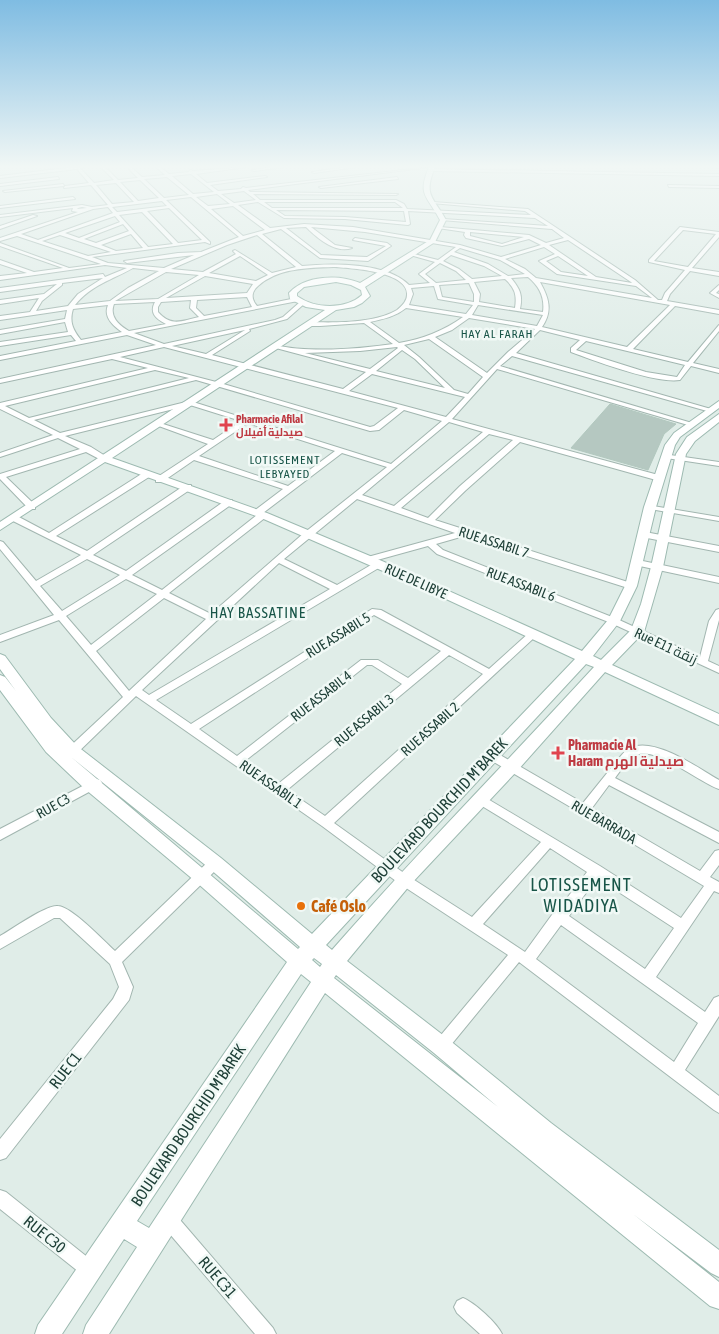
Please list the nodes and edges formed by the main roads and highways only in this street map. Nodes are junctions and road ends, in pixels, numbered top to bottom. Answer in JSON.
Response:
{"nodes":[{"id":1,"x":433,"y":241,"type":"road end"},
{"id":2,"x":361,"y":286,"type":"junction"},
{"id":3,"x":335,"y":307,"type":"junction"},
{"id":4,"x":716,"y":415,"type":"edge"},
{"id":5,"x":673,"y":457,"type":"junction"},
{"id":6,"x":0,"y":527,"type":"edge"},
{"id":7,"x":653,"y":537,"type":"junction"},
{"id":8,"x":0,"y":659,"type":"edge"},
{"id":9,"x":0,"y":680,"type":"edge"},
{"id":10,"x":67,"y":755,"type":"junction"},
{"id":11,"x":98,"y":781,"type":"junction"},
{"id":12,"x":313,"y":946,"type":"junction"},
{"id":13,"x":299,"y":961,"type":"junction"},
{"id":14,"x":329,"y":970,"type":"junction"},
{"id":15,"x":121,"y":1224,"type":"junction"},
{"id":16,"x":153,"y":1244,"type":"junction"},
{"id":17,"x":719,"y":1265,"type":"edge"},
{"id":18,"x":719,"y":1297,"type":"edge"},
{"id":19,"x":46,"y":1334,"type":"edge"},
{"id":20,"x":95,"y":1334,"type":"edge"}],
"edges":[{"from":1,"to":2,"type":"main road"},
{"from":2,"to":3,"type":"main road"},
{"from":2,"to":3,"type":"main road"},
{"from":3,"to":6,"type":"main road"},
{"from":4,"to":5,"type":"main road","name":"BOULEVARD BOURCHID M'BAREK"},
{"from":4,"to":5,"type":"main road","name":"BOULEVARD BOURCHID M'BAREK"},
{"from":5,"to":7,"type":"main road","name":"BOULEVARD BOURCHID M'BAREK"},
{"from":5,"to":7,"type":"main road","name":"BOULEVARD BOURCHID M'BAREK"},
{"from":7,"to":12,"type":"main road","name":"BOULEVARD BOURCHID M'BAREK"},
{"from":7,"to":14,"type":"main road","name":"BOULEVARD BOURCHID M'BAREK"},
{"from":8,"to":10,"type":"main road"},
{"from":9,"to":10,"type":"main road"},
{"from":10,"to":11,"type":"main road"},
{"from":11,"to":12,"type":"main road"},
{"from":11,"to":13,"type":"main road"},
{"from":12,"to":13,"type":"main road","name":"BOULEVARD BOURCHID M'BAREK"},
{"from":12,"to":14,"type":"main road"},
{"from":13,"to":14,"type":"main road"},
{"from":13,"to":15,"type":"main road","name":"BOULEVARD BOURCHID M'BAREK"},
{"from":14,"to":16,"type":"main road","name":"BOULEVARD BOURCHID M'BAREK"},
{"from":14,"to":17,"type":"main road"},
{"from":14,"to":18,"type":"main road"},
{"from":15,"to":16,"type":"main road"},
{"from":15,"to":19,"type":"main road","name":"BOULEVARD BOURCHID M'BAREK"},
{"from":16,"to":20,"type":"main road","name":"BOULEVARD BOURCHID M'BAREK"}]}
